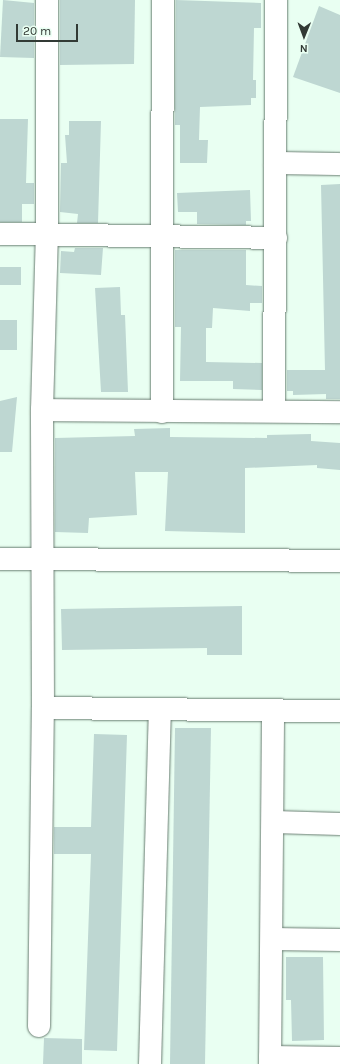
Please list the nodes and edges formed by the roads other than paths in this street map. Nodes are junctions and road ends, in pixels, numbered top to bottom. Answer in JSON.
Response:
{"nodes":[{"id":1,"x":47,"y":0,"type":"edge"},
{"id":2,"x":163,"y":0,"type":"edge"},
{"id":3,"x":276,"y":0,"type":"edge"},
{"id":4,"x":276,"y":163,"type":"junction"},
{"id":5,"x":340,"y":164,"type":"edge"},
{"id":6,"x":0,"y":234,"type":"edge"},
{"id":7,"x":47,"y":235,"type":"junction"},
{"id":8,"x":164,"y":235,"type":"junction"},
{"id":9,"x":276,"y":238,"type":"junction"},
{"id":10,"x":42,"y":410,"type":"junction"},
{"id":11,"x":274,"y":411,"type":"junction"},
{"id":12,"x":162,"y":412,"type":"junction"},
{"id":13,"x":340,"y":412,"type":"edge"},
{"id":14,"x":0,"y":559,"type":"edge"},
{"id":15,"x":42,"y":559,"type":"junction"},
{"id":16,"x":340,"y":561,"type":"edge"},
{"id":17,"x":44,"y":708,"type":"junction"},
{"id":18,"x":160,"y":709,"type":"junction"},
{"id":19,"x":273,"y":710,"type":"junction"},
{"id":20,"x":340,"y":710,"type":"edge"},
{"id":21,"x":274,"y":822,"type":"junction"},
{"id":22,"x":340,"y":824,"type":"edge"},
{"id":23,"x":272,"y":939,"type":"junction"},
{"id":24,"x":340,"y":940,"type":"edge"},
{"id":25,"x":39,"y":1026,"type":"dead end"},
{"id":26,"x":340,"y":1058,"type":"edge"},
{"id":27,"x":270,"y":1061,"type":"edge"},
{"id":28,"x":150,"y":1064,"type":"edge"}],
"edges":[{"from":1,"to":7,"type":"street"},
{"from":2,"to":8,"type":"street"},
{"from":3,"to":4,"type":"street"},
{"from":4,"to":5,"type":"street"},
{"from":4,"to":9,"type":"street"},
{"from":6,"to":7,"type":"street"},
{"from":7,"to":8,"type":"street"},
{"from":7,"to":10,"type":"street"},
{"from":8,"to":9,"type":"street"},
{"from":8,"to":12,"type":"street"},
{"from":9,"to":11,"type":"street"},
{"from":10,"to":12,"type":"street"},
{"from":10,"to":15,"type":"street"},
{"from":11,"to":12,"type":"street"},
{"from":11,"to":13,"type":"street"},
{"from":14,"to":15,"type":"street"},
{"from":15,"to":16,"type":"street"},
{"from":15,"to":17,"type":"street"},
{"from":17,"to":18,"type":"street"},
{"from":17,"to":25,"type":"street"},
{"from":18,"to":19,"type":"street"},
{"from":18,"to":28,"type":"street"},
{"from":19,"to":20,"type":"street"},
{"from":19,"to":21,"type":"street"},
{"from":21,"to":22,"type":"street"},
{"from":21,"to":23,"type":"street"},
{"from":23,"to":24,"type":"street"},
{"from":23,"to":27,"type":"street"},
{"from":26,"to":27,"type":"street"}]}
